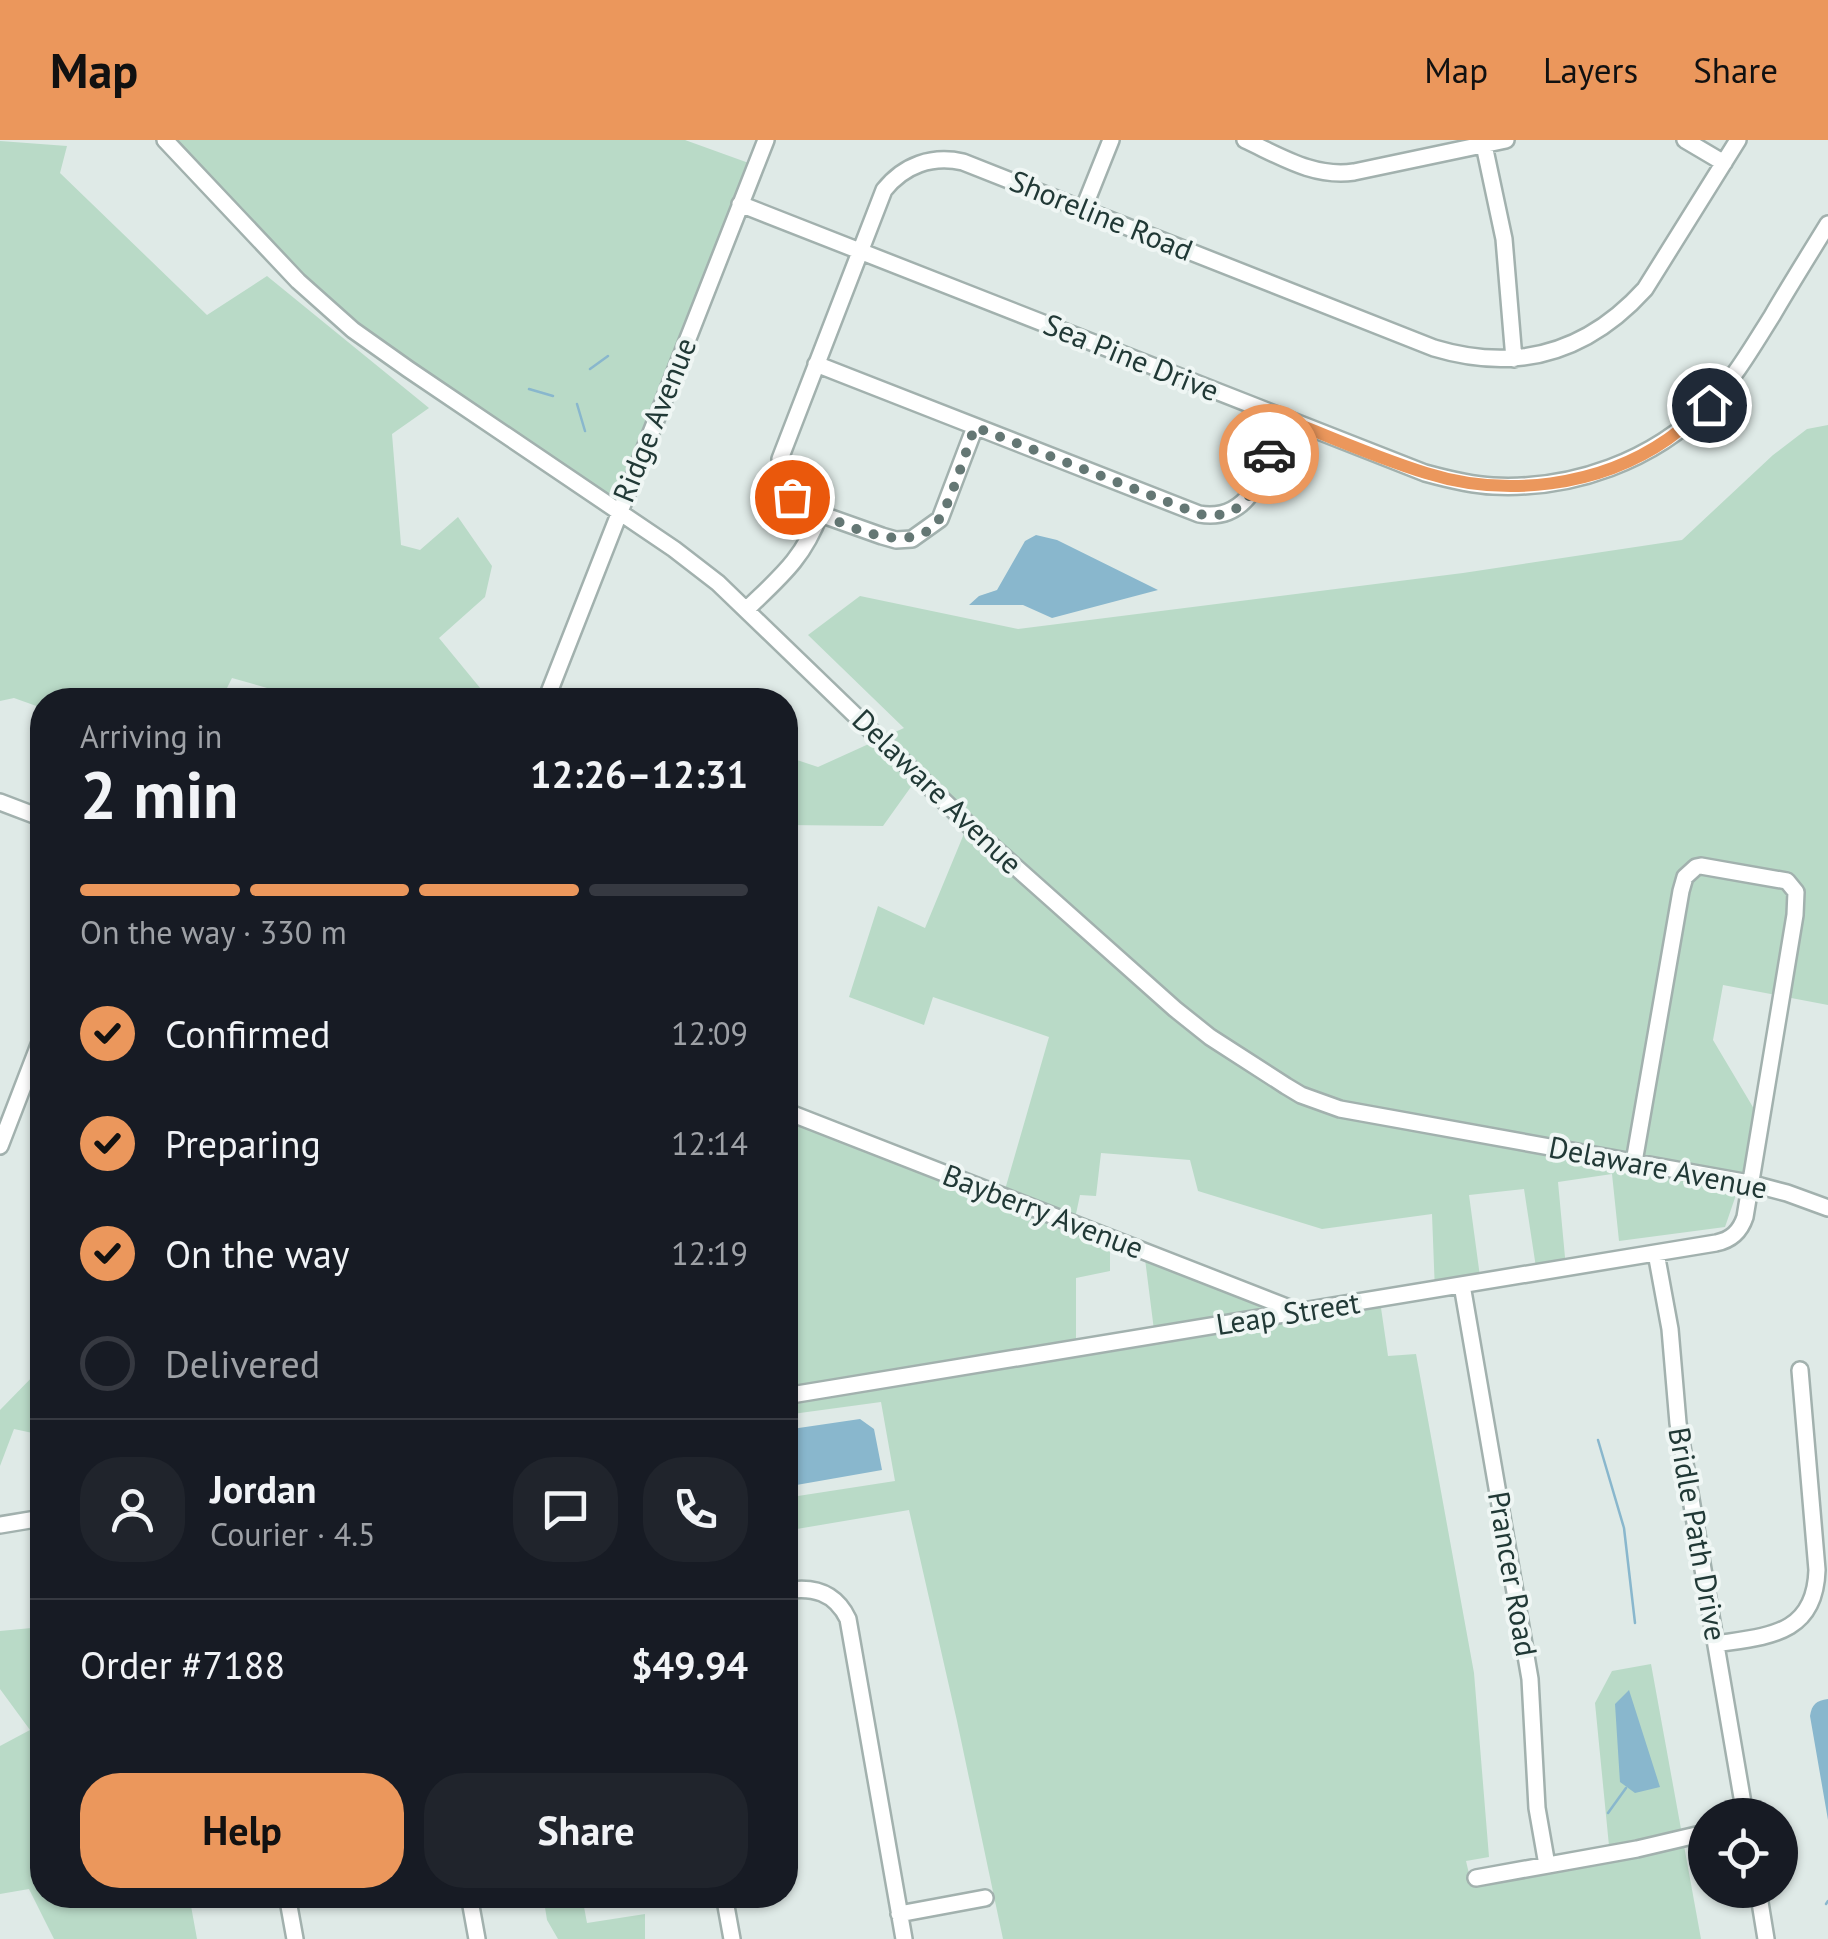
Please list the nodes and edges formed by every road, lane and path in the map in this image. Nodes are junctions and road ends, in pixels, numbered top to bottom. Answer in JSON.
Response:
{"nodes":[{"id":1,"x":165,"y":140,"type":"edge"},
{"id":2,"x":766,"y":140,"type":"edge"},
{"id":3,"x":1111,"y":140,"type":"edge"},
{"id":4,"x":1245,"y":140,"type":"edge"},
{"id":5,"x":1506,"y":140,"type":"edge"},
{"id":6,"x":1685,"y":140,"type":"edge"},
{"id":7,"x":1738,"y":140,"type":"edge"},
{"id":8,"x":1484,"y":145,"type":"junction"},
{"id":9,"x":1724,"y":163,"type":"junction"},
{"id":10,"x":740,"y":204,"type":"junction"},
{"id":11,"x":1083,"y":210,"type":"junction"},
{"id":12,"x":1828,"y":224,"type":"edge"},
{"id":13,"x":859,"y":251,"type":"junction"},
{"id":14,"x":1514,"y":358,"type":"junction"},
{"id":15,"x":816,"y":364,"type":"junction"},
{"id":16,"x":1283,"y":418,"type":"junction"},
{"id":17,"x":975,"y":427,"type":"junction"},
{"id":18,"x":618,"y":511,"type":"junction"},
{"id":19,"x":820,"y":514,"type":"junction"},
{"id":20,"x":747,"y":609,"type":"junction"},
{"id":21,"x":551,"y":688,"type":"edge"},
{"id":22,"x":0,"y":802,"type":"edge"},
{"id":23,"x":30,"y":813,"type":"edge"},
{"id":24,"x":30,"y":1069,"type":"edge"},
{"id":25,"x":798,"y":1116,"type":"edge"},
{"id":26,"x":0,"y":1146,"type":"edge"},
{"id":27,"x":1634,"y":1162,"type":"junction"},
{"id":28,"x":1750,"y":1183,"type":"junction"},
{"id":29,"x":1828,"y":1208,"type":"edge"},
{"id":30,"x":1656,"y":1252,"type":"junction"},
{"id":31,"x":1462,"y":1285,"type":"junction"},
{"id":32,"x":1301,"y":1312,"type":"junction"},
{"id":33,"x":1800,"y":1370,"type":"dead end"},
{"id":34,"x":798,"y":1394,"type":"edge"},
{"id":35,"x":30,"y":1520,"type":"edge"},
{"id":36,"x":0,"y":1525,"type":"edge"},
{"id":37,"x":798,"y":1589,"type":"edge"},
{"id":38,"x":1716,"y":1644,"type":"junction"},
{"id":39,"x":1742,"y":1798,"type":"edge"},
{"id":40,"x":1688,"y":1837,"type":"edge"},
{"id":41,"x":1547,"y":1865,"type":"junction"},
{"id":42,"x":1476,"y":1878,"type":"dead end"},
{"id":43,"x":986,"y":1898,"type":"dead end"},
{"id":44,"x":289,"y":1908,"type":"edge"},
{"id":45,"x":472,"y":1908,"type":"edge"},
{"id":46,"x":726,"y":1908,"type":"edge"},
{"id":47,"x":1761,"y":1908,"type":"edge"},
{"id":48,"x":899,"y":1914,"type":"junction"},
{"id":49,"x":295,"y":1939,"type":"edge"},
{"id":50,"x":478,"y":1939,"type":"edge"},
{"id":51,"x":732,"y":1939,"type":"edge"},
{"id":52,"x":904,"y":1939,"type":"edge"},
{"id":53,"x":1766,"y":1939,"type":"edge"}],
"edges":[{"from":1,"to":18,"type":"street","name":"Delaware Avenue"},
{"from":2,"to":10,"type":"street","name":"Ridge Avenue"},
{"from":3,"to":11,"type":"street"},
{"from":4,"to":8,"type":"street"},
{"from":5,"to":8,"type":"street"},
{"from":6,"to":9,"type":"street"},
{"from":7,"to":9,"type":"street","name":"Shoreline Road"},
{"from":8,"to":14,"type":"street"},
{"from":9,"to":14,"type":"street","name":"Shoreline Road"},
{"from":10,"to":13,"type":"street","name":"Sea Pine Drive"},
{"from":10,"to":18,"type":"street","name":"Ridge Avenue"},
{"from":11,"to":13,"type":"street","name":"Shoreline Road"},
{"from":11,"to":14,"type":"street","name":"Shoreline Road"},
{"from":12,"to":16,"type":"street","name":"Sea Pine Drive"},
{"from":13,"to":15,"type":"street","name":"Shoreline Road"},
{"from":13,"to":16,"type":"street","name":"Sea Pine Drive"},
{"from":15,"to":17,"type":"street"},
{"from":15,"to":19,"type":"street","name":"Shoreline Road"},
{"from":16,"to":17,"type":"street"},
{"from":17,"to":19,"type":"street","name":"Shoreline Road"},
{"from":18,"to":20,"type":"street","name":"Delaware Avenue"},
{"from":18,"to":21,"type":"street","name":"Ridge Avenue"},
{"from":19,"to":20,"type":"street"},
{"from":20,"to":27,"type":"street","name":"Delaware Avenue"},
{"from":22,"to":23,"type":"street"},
{"from":24,"to":26,"type":"street"},
{"from":25,"to":32,"type":"street","name":"Bayberry Avenue"},
{"from":27,"to":28,"type":"street","name":"Delaware Avenue"},
{"from":27,"to":28,"type":"street"},
{"from":28,"to":29,"type":"street","name":"Delaware Avenue"},
{"from":28,"to":30,"type":"street","name":"Leap Street"},
{"from":30,"to":31,"type":"street","name":"Leap Street"},
{"from":30,"to":38,"type":"street","name":"Bridle Path Drive"},
{"from":31,"to":32,"type":"street","name":"Leap Street"},
{"from":31,"to":41,"type":"street","name":"Prancer Road"},
{"from":32,"to":34,"type":"street","name":"Leap Street"},
{"from":33,"to":38,"type":"street"},
{"from":35,"to":36,"type":"street"},
{"from":37,"to":48,"type":"street"},
{"from":38,"to":39,"type":"street","name":"Bridle Path Drive"},
{"from":40,"to":41,"type":"street"},
{"from":41,"to":42,"type":"street"},
{"from":43,"to":48,"type":"street"},
{"from":44,"to":49,"type":"street"},
{"from":45,"to":50,"type":"street"},
{"from":46,"to":51,"type":"street"},
{"from":47,"to":53,"type":"street"},
{"from":48,"to":52,"type":"street"}]}
